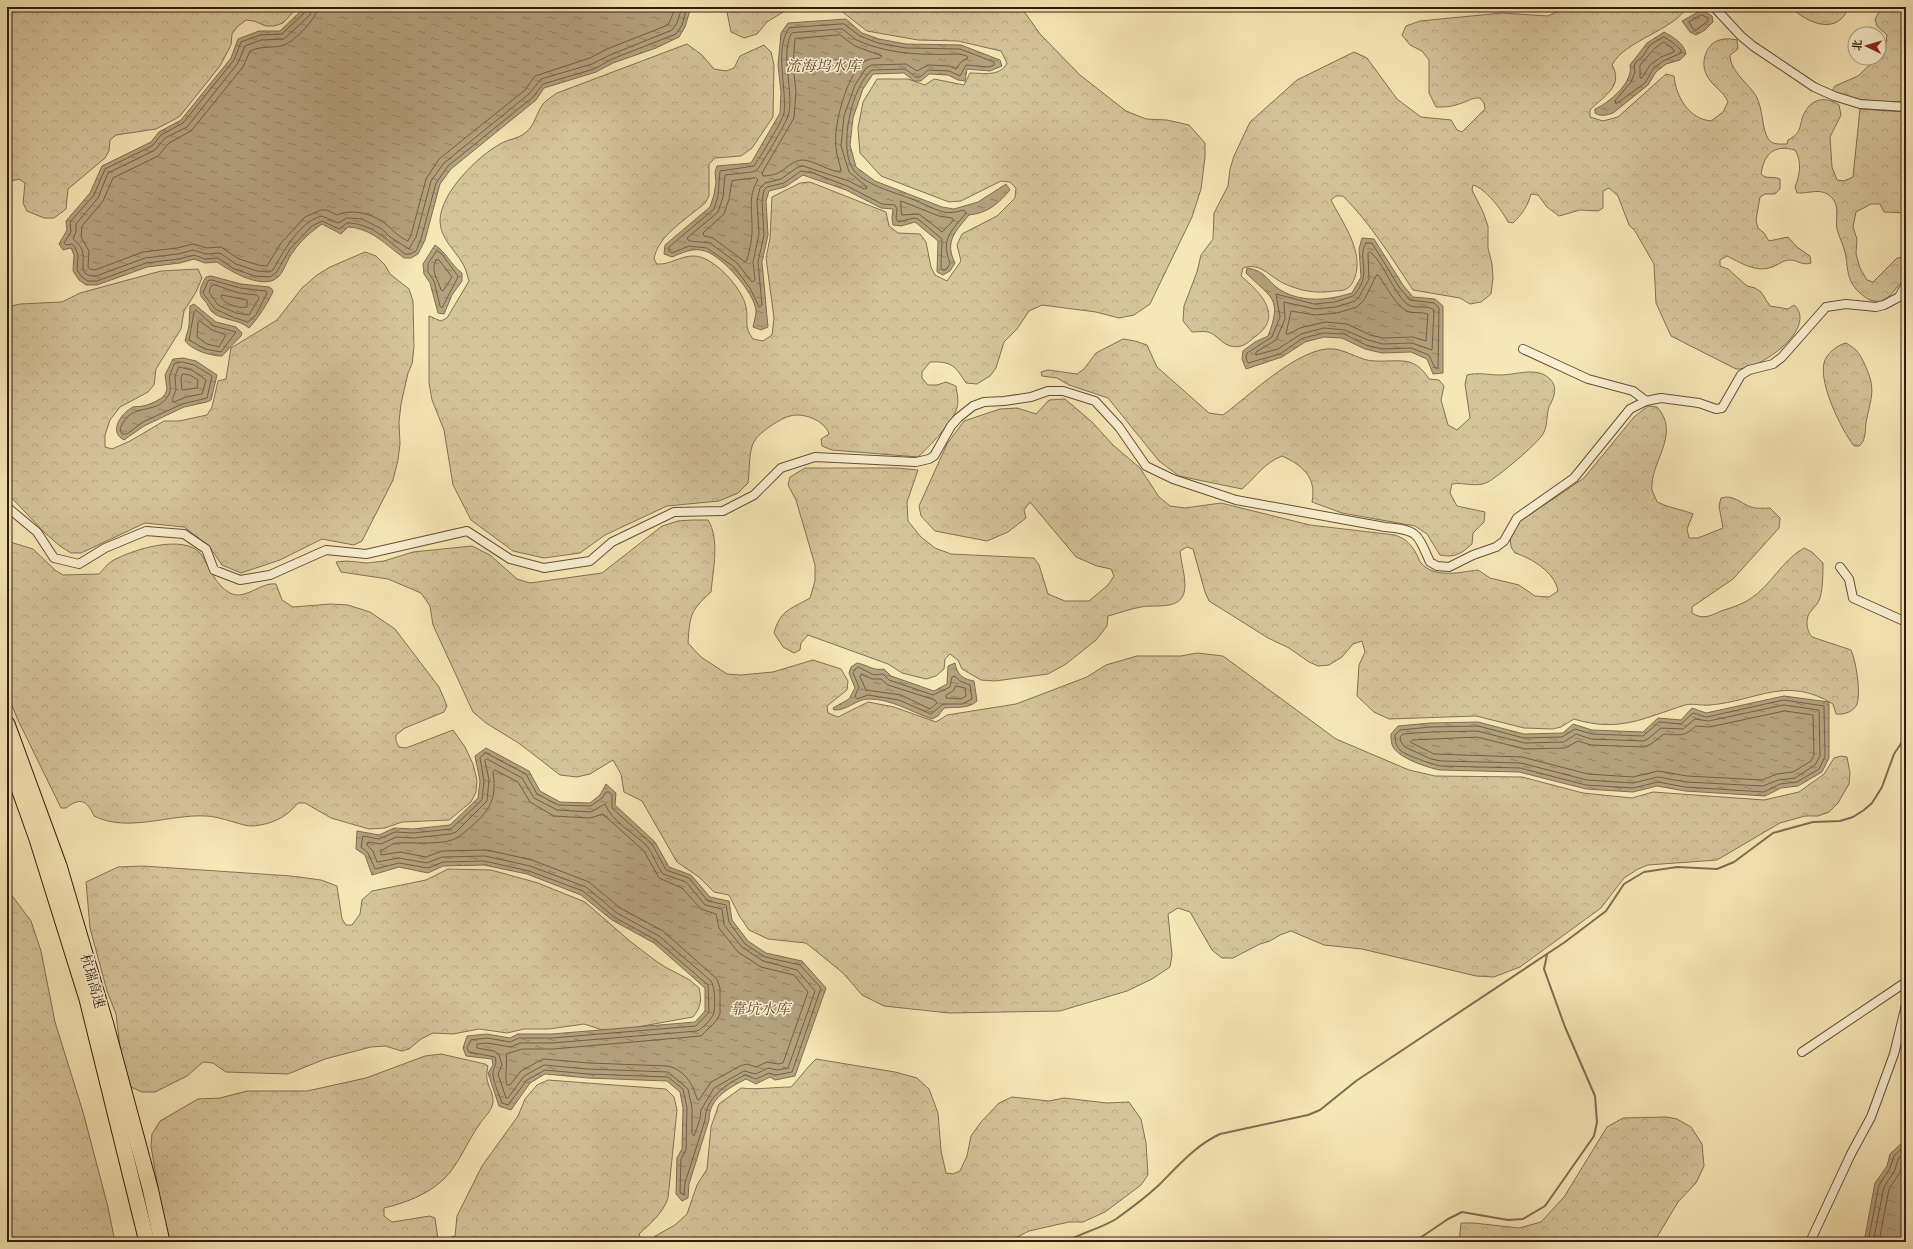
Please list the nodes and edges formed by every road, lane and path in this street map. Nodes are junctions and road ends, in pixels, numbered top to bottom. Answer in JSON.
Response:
{"nodes":[{"id":1,"x":1714,"y":7,"type":"edge"},
{"id":2,"x":1906,"y":107,"type":"edge"},
{"id":3,"x":1906,"y":284,"type":"edge"},
{"id":4,"x":1523,"y":349,"type":"dead end"},
{"id":5,"x":1646,"y":401,"type":"junction"},
{"id":6,"x":7,"y":507,"type":"edge"},
{"id":7,"x":1840,"y":567,"type":"dead end"},
{"id":8,"x":1906,"y":622,"type":"edge"},
{"id":9,"x":7,"y":724,"type":"edge"},
{"id":10,"x":7,"y":755,"type":"edge"},
{"id":11,"x":1906,"y":982,"type":"edge"},
{"id":12,"x":1906,"y":1005,"type":"edge"},
{"id":13,"x":1802,"y":1052,"type":"dead end"},
{"id":14,"x":147,"y":1242,"type":"edge"},
{"id":15,"x":162,"y":1242,"type":"edge"},
{"id":16,"x":1810,"y":1242,"type":"edge"}],
"edges":[{"from":1,"to":2,"type":"street"},
{"from":3,"to":5,"type":"street"},
{"from":4,"to":5,"type":"street"},
{"from":5,"to":6,"type":"street"},
{"from":7,"to":8,"type":"street"},
{"from":9,"to":15,"type":"highway","name":"杭瑞高速"},
{"from":10,"to":14,"type":"highway","name":"杭瑞高速"},
{"from":11,"to":13,"type":"street"},
{"from":12,"to":16,"type":"street"}]}
